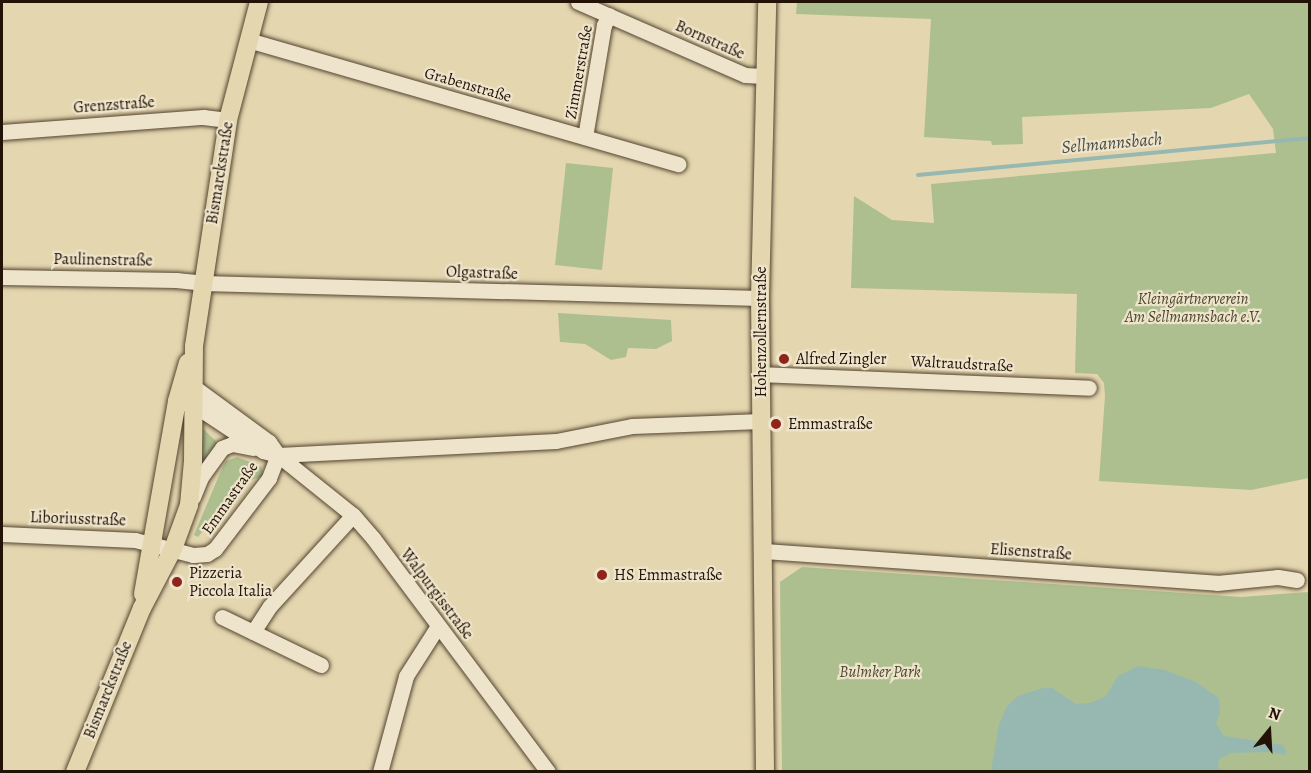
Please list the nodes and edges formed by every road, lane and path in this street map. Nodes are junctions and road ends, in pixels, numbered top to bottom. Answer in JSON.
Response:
{"nodes":[{"id":1,"x":259,"y":2,"type":"edge"},
{"id":2,"x":579,"y":2,"type":"edge"},
{"id":3,"x":767,"y":2,"type":"edge"},
{"id":4,"x":609,"y":15,"type":"junction"},
{"id":5,"x":248,"y":40,"type":"junction"},
{"id":6,"x":763,"y":76,"type":"junction"},
{"id":7,"x":228,"y":120,"type":"junction"},
{"id":8,"x":2,"y":132,"type":"edge"},
{"id":9,"x":585,"y":137,"type":"junction"},
{"id":10,"x":678,"y":164,"type":"dead end"},
{"id":11,"x":2,"y":277,"type":"edge"},
{"id":12,"x":203,"y":283,"type":"junction"},
{"id":13,"x":760,"y":298,"type":"junction"},
{"id":14,"x":760,"y":374,"type":"junction"},
{"id":15,"x":1089,"y":388,"type":"dead end"},
{"id":16,"x":187,"y":394,"type":"junction"},
{"id":17,"x":761,"y":421,"type":"junction"},
{"id":18,"x":271,"y":453,"type":"junction"},
{"id":19,"x":189,"y":505,"type":"junction"},
{"id":20,"x":353,"y":515,"type":"junction"},
{"id":21,"x":2,"y":534,"type":"edge"},
{"id":22,"x":152,"y":543,"type":"junction"},
{"id":23,"x":173,"y":549,"type":"junction"},
{"id":24,"x":764,"y":551,"type":"junction"},
{"id":25,"x":1297,"y":580,"type":"dead end"},
{"id":26,"x":142,"y":608,"type":"junction"},
{"id":27,"x":222,"y":617,"type":"dead end"},
{"id":28,"x":438,"y":626,"type":"junction"},
{"id":29,"x":253,"y":632,"type":"junction"},
{"id":30,"x":321,"y":665,"type":"dead end"},
{"id":31,"x":75,"y":771,"type":"edge"},
{"id":32,"x":380,"y":771,"type":"edge"},
{"id":33,"x":548,"y":771,"type":"edge"},
{"id":34,"x":765,"y":771,"type":"edge"}],
"edges":[{"from":1,"to":5,"type":"main road","name":"Bismarckstraße"},
{"from":2,"to":4,"type":"street","name":"Bornstraße"},
{"from":3,"to":6,"type":"main road","name":"Hohenzollernstraße"},
{"from":4,"to":6,"type":"street","name":"Bornstraße"},
{"from":4,"to":9,"type":"street","name":"Zimmerstraße"},
{"from":5,"to":7,"type":"main road","name":"Bismarckstraße"},
{"from":5,"to":9,"type":"street","name":"Grabenstraße"},
{"from":6,"to":13,"type":"main road","name":"Hohenzollernstraße"},
{"from":7,"to":8,"type":"street","name":"Grenzstraße"},
{"from":7,"to":12,"type":"main road","name":"Bismarckstraße"},
{"from":9,"to":10,"type":"street","name":"Grabenstraße"},
{"from":11,"to":12,"type":"street","name":"Paulinenstraße"},
{"from":12,"to":13,"type":"street","name":"Olgastraße"},
{"from":12,"to":16,"type":"main road","name":"Bismarckstraße"},
{"from":13,"to":14,"type":"main road","name":"Hohenzollernstraße"},
{"from":14,"to":15,"type":"street","name":"Waltraudstraße"},
{"from":14,"to":17,"type":"main road","name":"Hohenzollernstraße"},
{"from":16,"to":18,"type":"street","name":"Walpurgisstraße"},
{"from":16,"to":19,"type":"main road","name":"Bismarckstraße"},
{"from":16,"to":22,"type":"main road","name":"Bismarckstraße"},
{"from":17,"to":18,"type":"street","name":"Emmastraße"},
{"from":17,"to":24,"type":"main road","name":"Hohenzollernstraße"},
{"from":18,"to":19,"type":"street","name":"Emmastraße"},
{"from":18,"to":20,"type":"street","name":"Walpurgisstraße"},
{"from":18,"to":23,"type":"street","name":"Emmastraße"},
{"from":19,"to":23,"type":"main road","name":"Bismarckstraße"},
{"from":20,"to":28,"type":"street","name":"Walpurgisstraße"},
{"from":20,"to":29,"type":"street"},
{"from":21,"to":22,"type":"street","name":"Liboriusstraße"},
{"from":22,"to":23,"type":"street","name":"Emmastraße"},
{"from":22,"to":26,"type":"main road","name":"Bismarckstraße"},
{"from":23,"to":26,"type":"main road","name":"Bismarckstraße"},
{"from":24,"to":25,"type":"street","name":"Elisenstraße"},
{"from":24,"to":34,"type":"main road","name":"Hohenzollernstraße"},
{"from":26,"to":31,"type":"main road","name":"Bismarckstraße"},
{"from":27,"to":29,"type":"street"},
{"from":28,"to":32,"type":"street"},
{"from":28,"to":33,"type":"street","name":"Walpurgisstraße"},
{"from":29,"to":30,"type":"street"}]}
